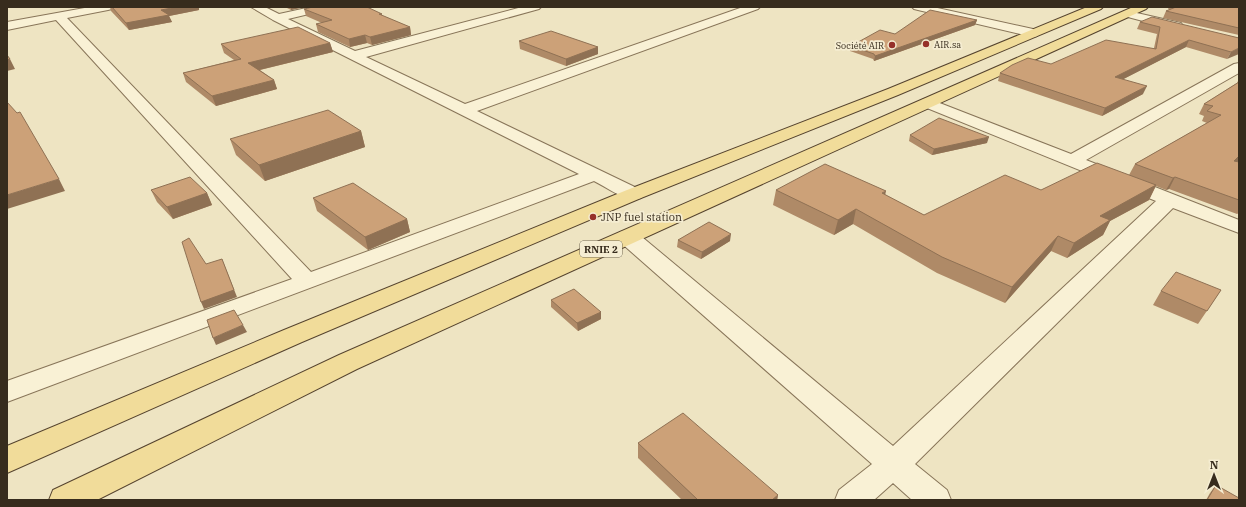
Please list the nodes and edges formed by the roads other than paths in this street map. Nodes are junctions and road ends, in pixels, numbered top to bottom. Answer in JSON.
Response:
{"nodes":[{"id":1,"x":108,"y":7,"type":"edge"},
{"id":2,"x":257,"y":7,"type":"edge"},
{"id":3,"x":326,"y":7,"type":"edge"},
{"id":4,"x":535,"y":7,"type":"edge"},
{"id":5,"x":754,"y":7,"type":"edge"},
{"id":6,"x":918,"y":7,"type":"edge"},
{"id":7,"x":1097,"y":7,"type":"edge"},
{"id":8,"x":1135,"y":10,"type":"edge"},
{"id":9,"x":58,"y":16,"type":"junction"},
{"id":10,"x":277,"y":18,"type":"junction"},
{"id":11,"x":7,"y":26,"type":"edge"},
{"id":12,"x":1187,"y":28,"type":"edge"},
{"id":13,"x":1033,"y":33,"type":"junction"},
{"id":14,"x":353,"y":56,"type":"junction"},
{"id":15,"x":1239,"y":67,"type":"edge"},
{"id":16,"x":927,"y":104,"type":"junction"},
{"id":17,"x":464,"y":110,"type":"junction"},
{"id":18,"x":1070,"y":161,"type":"junction"},
{"id":19,"x":594,"y":175,"type":"junction"},
{"id":20,"x":634,"y":194,"type":"junction"},
{"id":21,"x":1170,"y":199,"type":"junction"},
{"id":22,"x":1239,"y":227,"type":"edge"},
{"id":23,"x":628,"y":237,"type":"junction"},
{"id":24,"x":307,"y":282,"type":"junction"},
{"id":25,"x":7,"y":392,"type":"edge"},
{"id":26,"x":7,"y":460,"type":"edge"},
{"id":27,"x":893,"y":465,"type":"junction"},
{"id":28,"x":65,"y":500,"type":"edge"},
{"id":29,"x":852,"y":500,"type":"edge"},
{"id":30,"x":935,"y":500,"type":"edge"}],
"edges":[{"from":1,"to":9,"type":"street"},
{"from":2,"to":10,"type":"street"},
{"from":3,"to":10,"type":"street"},
{"from":4,"to":14,"type":"street"},
{"from":5,"to":17,"type":"street"},
{"from":6,"to":13,"type":"street"},
{"from":7,"to":13,"type":"main road"},
{"from":8,"to":12,"type":"street"},
{"from":8,"to":16,"type":"main road","number":"RNIE 2"},
{"from":9,"to":11,"type":"street"},
{"from":9,"to":24,"type":"street"},
{"from":10,"to":14,"type":"street"},
{"from":13,"to":20,"type":"main road"},
{"from":14,"to":17,"type":"street"},
{"from":15,"to":18,"type":"street"},
{"from":16,"to":18,"type":"street"},
{"from":16,"to":23,"type":"main road","number":"RNIE 2"},
{"from":17,"to":19,"type":"street"},
{"from":18,"to":21,"type":"street"},
{"from":19,"to":20,"type":"street"},
{"from":19,"to":24,"type":"street"},
{"from":20,"to":26,"type":"main road"},
{"from":21,"to":22,"type":"street"},
{"from":21,"to":27,"type":"street"},
{"from":23,"to":27,"type":"street"},
{"from":23,"to":28,"type":"main road","number":"RNIE 2"},
{"from":24,"to":25,"type":"street"},
{"from":27,"to":29,"type":"street"},
{"from":27,"to":30,"type":"street"}]}
